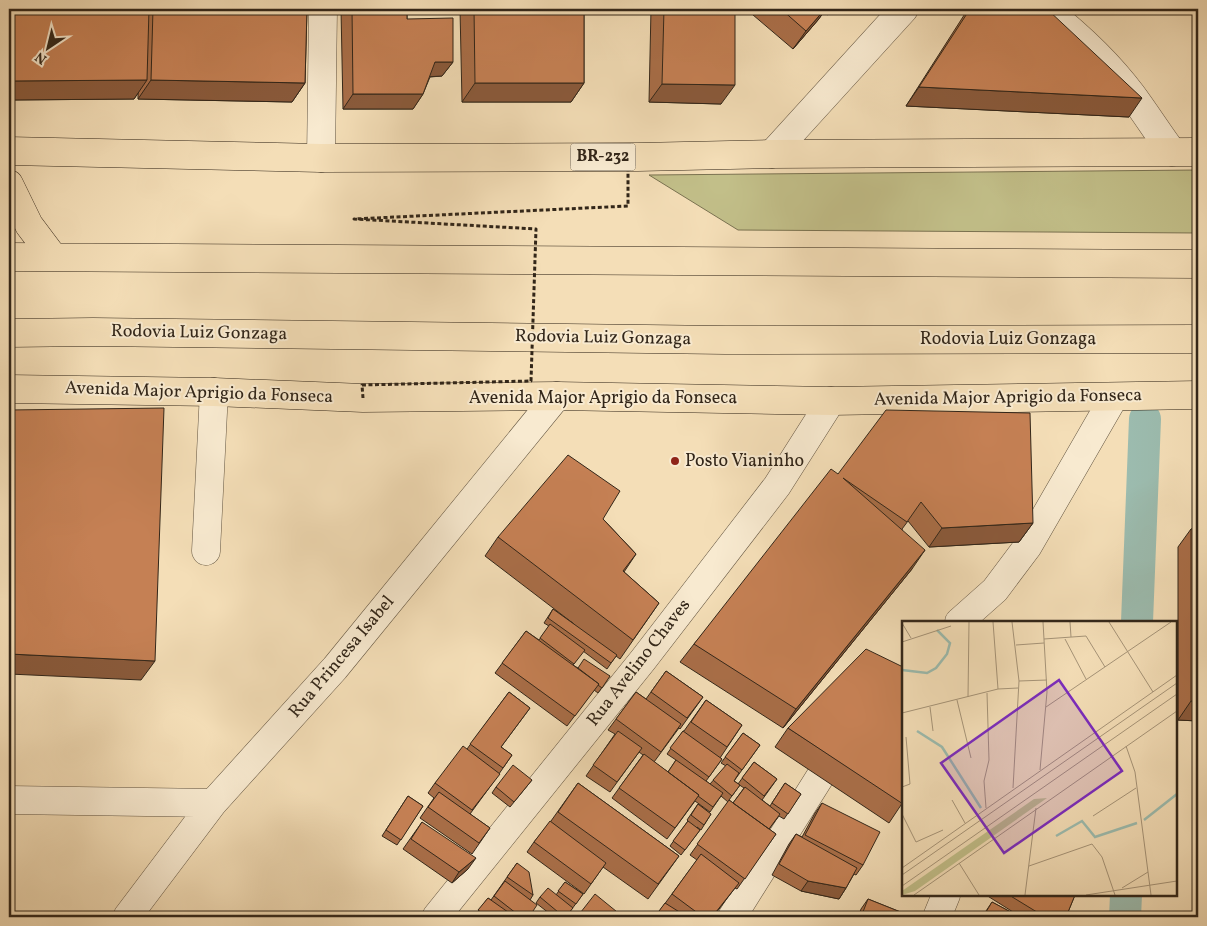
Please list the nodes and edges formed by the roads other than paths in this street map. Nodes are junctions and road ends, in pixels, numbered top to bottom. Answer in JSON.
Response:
{"nodes":[{"id":1,"x":323,"y":9,"type":"edge"},
{"id":2,"x":904,"y":9,"type":"edge"},
{"id":3,"x":1045,"y":9,"type":"edge"},
{"id":4,"x":9,"y":151,"type":"edge"},
{"id":5,"x":1172,"y":152,"type":"junction"},
{"id":6,"x":1198,"y":152,"type":"edge"},
{"id":7,"x":772,"y":154,"type":"junction"},
{"id":8,"x":321,"y":158,"type":"junction"},
{"id":9,"x":9,"y":184,"type":"edge"},
{"id":10,"x":9,"y":257,"type":"edge"},
{"id":11,"x":53,"y":257,"type":"junction"},
{"id":12,"x":1198,"y":264,"type":"edge"},
{"id":13,"x":9,"y":333,"type":"edge"},
{"id":14,"x":1198,"y":339,"type":"edge"},
{"id":15,"x":9,"y":389,"type":"edge"},
{"id":16,"x":214,"y":392,"type":"junction"},
{"id":17,"x":1198,"y":395,"type":"edge"},
{"id":18,"x":557,"y":396,"type":"junction"},
{"id":19,"x":1114,"y":397,"type":"junction"},
{"id":20,"x":831,"y":401,"type":"junction"},
{"id":21,"x":206,"y":551,"type":"dead end"},
{"id":22,"x":960,"y":621,"type":"edge"},
{"id":23,"x":854,"y":722,"type":"edge"},
{"id":24,"x":9,"y":800,"type":"edge"},
{"id":25,"x":214,"y":804,"type":"junction"},
{"id":26,"x":946,"y":896,"type":"edge"},
{"id":27,"x":127,"y":917,"type":"edge"},
{"id":28,"x":436,"y":917,"type":"edge"},
{"id":29,"x":732,"y":917,"type":"edge"},
{"id":30,"x":937,"y":917,"type":"edge"}],
"edges":[{"from":1,"to":8,"type":"street"},
{"from":2,"to":7,"type":"street"},
{"from":3,"to":5,"type":"street"},
{"from":4,"to":8,"type":"main road","number":"BR-232"},
{"from":5,"to":6,"type":"main road","number":"BR-232"},
{"from":5,"to":7,"type":"main road","number":"BR-232"},
{"from":7,"to":8,"type":"main road","number":"BR-232"},
{"from":9,"to":11,"type":"main road"},
{"from":10,"to":11,"type":"main road"},
{"from":11,"to":12,"type":"main road"},
{"from":13,"to":14,"type":"main road","name":"Rodovia Luiz Gonzaga"},
{"from":15,"to":16,"type":"main road","name":"Avenida Major Aprigio da Fonseca"},
{"from":16,"to":18,"type":"main road","name":"Avenida Major Aprigio da Fonseca"},
{"from":16,"to":21,"type":"street"},
{"from":17,"to":19,"type":"main road","name":"Avenida Major Aprigio da Fonseca"},
{"from":18,"to":20,"type":"main road","name":"Avenida Major Aprigio da Fonseca"},
{"from":18,"to":25,"type":"street","name":"Rua Princesa Isabel"},
{"from":19,"to":20,"type":"main road","name":"Avenida Major Aprigio da Fonseca"},
{"from":19,"to":22,"type":"street"},
{"from":20,"to":28,"type":"street","name":"Rua Avelino Chaves"},
{"from":23,"to":29,"type":"street"},
{"from":24,"to":25,"type":"street"},
{"from":25,"to":27,"type":"street","name":"Rua Princesa Isabel"},
{"from":26,"to":30,"type":"street"}]}
